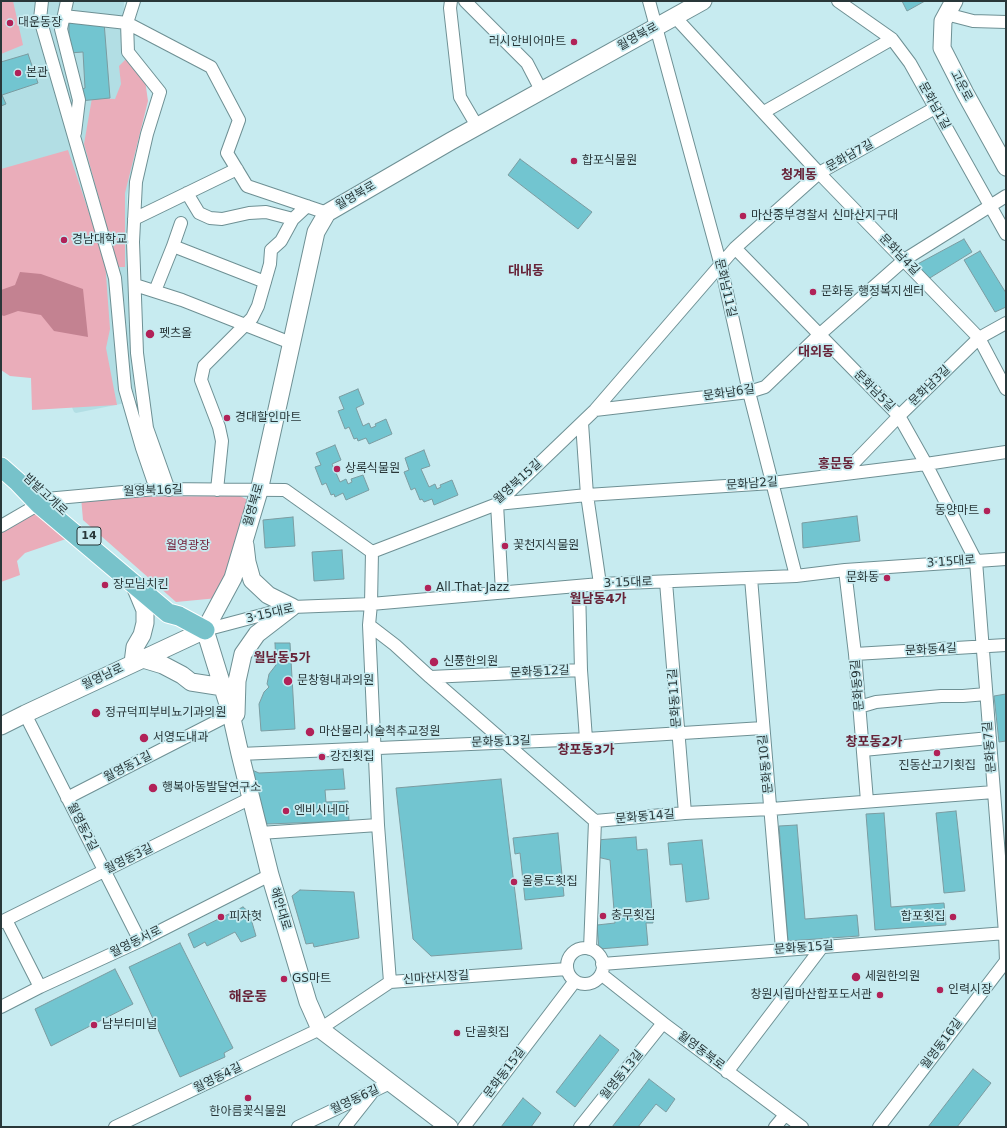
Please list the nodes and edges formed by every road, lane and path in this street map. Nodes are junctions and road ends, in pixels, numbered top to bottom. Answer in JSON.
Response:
{"nodes":[{"id":1,"x":42,"y":1,"type":"edge"},
{"id":2,"x":67,"y":1,"type":"edge"},
{"id":3,"x":134,"y":1,"type":"edge"},
{"id":4,"x":452,"y":1,"type":"edge"},
{"id":5,"x":465,"y":1,"type":"edge"},
{"id":6,"x":649,"y":1,"type":"edge"},
{"id":7,"x":703,"y":1,"type":"edge"},
{"id":8,"x":838,"y":1,"type":"edge"},
{"id":9,"x":950,"y":8,"type":"edge"},
{"id":10,"x":64,"y":16,"type":"junction"},
{"id":11,"x":675,"y":17,"type":"junction"},
{"id":12,"x":1006,"y":22,"type":"edge"},
{"id":13,"x":127,"y":23,"type":"junction"},
{"id":14,"x":656,"y":26,"type":"junction"},
{"id":15,"x":892,"y":39,"type":"junction"},
{"id":16,"x":541,"y":90,"type":"junction"},
{"id":17,"x":935,"y":108,"type":"junction"},
{"id":18,"x":764,"y":112,"type":"junction"},
{"id":19,"x":477,"y":126,"type":"junction"},
{"id":20,"x":74,"y":138,"type":"junction"},
{"id":21,"x":1006,"y":167,"type":"edge"},
{"id":22,"x":237,"y":169,"type":"junction"},
{"id":23,"x":819,"y":174,"type":"junction"},
{"id":24,"x":187,"y":193,"type":"junction"},
{"id":25,"x":1006,"y":196,"type":"edge"},
{"id":26,"x":307,"y":206,"type":"junction"},
{"id":27,"x":990,"y":206,"type":"junction"},
{"id":28,"x":326,"y":213,"type":"junction"},
{"id":29,"x":134,"y":219,"type":"junction"},
{"id":30,"x":293,"y":219,"type":"junction"},
{"id":31,"x":181,"y":223,"type":"dead end"},
{"id":32,"x":1006,"y":234,"type":"edge"},
{"id":33,"x":173,"y":246,"type":"junction"},
{"id":34,"x":735,"y":248,"type":"junction"},
{"id":35,"x":904,"y":260,"type":"junction"},
{"id":36,"x":720,"y":266,"type":"junction"},
{"id":37,"x":265,"y":282,"type":"junction"},
{"id":38,"x":135,"y":285,"type":"junction"},
{"id":39,"x":155,"y":291,"type":"junction"},
{"id":40,"x":1006,"y":323,"type":"edge"},
{"id":41,"x":245,"y":325,"type":"junction"},
{"id":42,"x":819,"y":335,"type":"junction"},
{"id":43,"x":979,"y":338,"type":"junction"},
{"id":44,"x":292,"y":343,"type":"junction"},
{"id":45,"x":1006,"y":388,"type":"edge"},
{"id":46,"x":749,"y":392,"type":"junction"},
{"id":47,"x":595,"y":410,"type":"junction"},
{"id":48,"x":899,"y":416,"type":"junction"},
{"id":49,"x":582,"y":423,"type":"junction"},
{"id":50,"x":1,"y":452,"type":"edge"},
{"id":51,"x":1006,"y":452,"type":"edge"},
{"id":52,"x":926,"y":464,"type":"junction"},
{"id":53,"x":1,"y":467,"type":"edge"},
{"id":54,"x":843,"y":474,"type":"junction"},
{"id":55,"x":772,"y":483,"type":"junction"},
{"id":56,"x":156,"y":489,"type":"junction"},
{"id":57,"x":169,"y":490,"type":"junction"},
{"id":58,"x":217,"y":490,"type":"junction"},
{"id":59,"x":259,"y":491,"type":"junction"},
{"id":60,"x":587,"y":495,"type":"junction"},
{"id":61,"x":43,"y":502,"type":"junction"},
{"id":62,"x":497,"y":504,"type":"junction"},
{"id":63,"x":1,"y":526,"type":"edge"},
{"id":64,"x":245,"y":539,"type":"junction"},
{"id":65,"x":372,"y":552,"type":"junction"},
{"id":66,"x":1006,"y":559,"type":"edge"},
{"id":67,"x":976,"y":560,"type":"junction"},
{"id":68,"x":845,"y":570,"type":"junction"},
{"id":69,"x":796,"y":576,"type":"junction"},
{"id":70,"x":751,"y":578,"type":"junction"},
{"id":71,"x":666,"y":582,"type":"junction"},
{"id":72,"x":600,"y":584,"type":"junction"},
{"id":73,"x":135,"y":586,"type":"junction"},
{"id":74,"x":579,"y":586,"type":"junction"},
{"id":75,"x":502,"y":592,"type":"junction"},
{"id":76,"x":371,"y":604,"type":"junction"},
{"id":77,"x":292,"y":607,"type":"junction"},
{"id":78,"x":180,"y":616,"type":"junction"},
{"id":79,"x":369,"y":625,"type":"junction"},
{"id":80,"x":205,"y":630,"type":"junction"},
{"id":81,"x":1006,"y":645,"type":"edge"},
{"id":82,"x":982,"y":647,"type":"junction"},
{"id":83,"x":855,"y":654,"type":"junction"},
{"id":84,"x":138,"y":661,"type":"junction"},
{"id":85,"x":581,"y":670,"type":"junction"},
{"id":86,"x":430,"y":677,"type":"junction"},
{"id":87,"x":223,"y":687,"type":"junction"},
{"id":88,"x":986,"y":694,"type":"junction"},
{"id":89,"x":859,"y":707,"type":"junction"},
{"id":90,"x":25,"y":714,"type":"junction"},
{"id":91,"x":231,"y":714,"type":"junction"},
{"id":92,"x":1,"y":726,"type":"edge"},
{"id":93,"x":763,"y":728,"type":"junction"},
{"id":94,"x":678,"y":733,"type":"junction"},
{"id":95,"x":235,"y":734,"type":"junction"},
{"id":96,"x":990,"y":738,"type":"junction"},
{"id":97,"x":586,"y":739,"type":"junction"},
{"id":98,"x":503,"y":742,"type":"junction"},
{"id":99,"x":375,"y":748,"type":"junction"},
{"id":100,"x":863,"y":750,"type":"junction"},
{"id":101,"x":240,"y":754,"type":"junction"},
{"id":102,"x":994,"y":792,"type":"junction"},
{"id":103,"x":67,"y":798,"type":"junction"},
{"id":104,"x":252,"y":798,"type":"junction"},
{"id":105,"x":867,"y":801,"type":"junction"},
{"id":106,"x":771,"y":809,"type":"junction"},
{"id":107,"x":685,"y":813,"type":"junction"},
{"id":108,"x":595,"y":821,"type":"junction"},
{"id":109,"x":378,"y":825,"type":"junction"},
{"id":110,"x":260,"y":833,"type":"junction"},
{"id":111,"x":104,"y":871,"type":"junction"},
{"id":112,"x":270,"y":875,"type":"junction"},
{"id":113,"x":4,"y":921,"type":"edge"},
{"id":114,"x":1006,"y":933,"type":"edge"},
{"id":115,"x":140,"y":941,"type":"junction"},
{"id":116,"x":822,"y":947,"type":"junction"},
{"id":117,"x":590,"y":949,"type":"junction"},
{"id":118,"x":782,"y":949,"type":"junction"},
{"id":119,"x":1006,"y":962,"type":"edge"},
{"id":120,"x":567,"y":968,"type":"junction"},
{"id":121,"x":602,"y":969,"type":"junction"},
{"id":122,"x":575,"y":981,"type":"junction"},
{"id":123,"x":390,"y":982,"type":"junction"},
{"id":124,"x":40,"y":987,"type":"junction"},
{"id":125,"x":1,"y":1007,"type":"edge"},
{"id":126,"x":663,"y":1024,"type":"junction"},
{"id":127,"x":320,"y":1029,"type":"junction"},
{"id":128,"x":728,"y":1072,"type":"junction"},
{"id":129,"x":390,"y":1083,"type":"junction"},
{"id":130,"x":373,"y":1091,"type":"junction"},
{"id":131,"x":785,"y":1115,"type":"junction"},
{"id":132,"x":136,"y":1123,"type":"edge"},
{"id":133,"x":115,"y":1127,"type":"edge"},
{"id":134,"x":298,"y":1127,"type":"edge"},
{"id":135,"x":345,"y":1127,"type":"edge"},
{"id":136,"x":449,"y":1127,"type":"edge"},
{"id":137,"x":464,"y":1127,"type":"edge"},
{"id":138,"x":580,"y":1127,"type":"edge"},
{"id":139,"x":775,"y":1127,"type":"edge"},
{"id":140,"x":802,"y":1127,"type":"edge"},
{"id":141,"x":879,"y":1127,"type":"edge"}],
"edges":[{"from":1,"to":20,"type":"street"},
{"from":2,"to":10,"type":"street"},
{"from":3,"to":13,"type":"street"},
{"from":4,"to":19,"type":"street"},
{"from":5,"to":16,"type":"street"},
{"from":6,"to":14,"type":"street","name":"문화남11길"},
{"from":7,"to":11,"type":"main road","name":"월영북로"},
{"from":8,"to":15,"type":"street","name":"문화남1길"},
{"from":9,"to":12,"type":"street"},
{"from":9,"to":21,"type":"main road","name":"고운로"},
{"from":10,"to":13,"type":"street"},
{"from":10,"to":20,"type":"street"},
{"from":11,"to":14,"type":"main road","name":"월영북로"},
{"from":11,"to":18,"type":"street","name":"문화남4길"},
{"from":13,"to":22,"type":"street"},
{"from":13,"to":29,"type":"street"},
{"from":14,"to":16,"type":"main road","name":"월영북로"},
{"from":14,"to":36,"type":"street","name":"문화남11길"},
{"from":15,"to":17,"type":"street","name":"문화남1길"},
{"from":15,"to":18,"type":"street"},
{"from":16,"to":19,"type":"main road","name":"월영북로"},
{"from":17,"to":23,"type":"street","name":"문화남7길"},
{"from":17,"to":27,"type":"street","name":"문화남1길"},
{"from":18,"to":23,"type":"street","name":"문화남4길"},
{"from":19,"to":28,"type":"main road","name":"월영북로"},
{"from":20,"to":56,"type":"street"},
{"from":22,"to":24,"type":"street"},
{"from":22,"to":26,"type":"street"},
{"from":23,"to":34,"type":"street","name":"문화남7길"},
{"from":23,"to":35,"type":"street","name":"문화남4길"},
{"from":24,"to":29,"type":"street"},
{"from":24,"to":30,"type":"street"},
{"from":25,"to":27,"type":"street","name":"문화남6길"},
{"from":26,"to":28,"type":"street"},
{"from":26,"to":30,"type":"street"},
{"from":27,"to":32,"type":"street","name":"문화남1길"},
{"from":27,"to":35,"type":"street","name":"문화남6길"},
{"from":28,"to":44,"type":"main road","name":"월영북로"},
{"from":29,"to":38,"type":"street"},
{"from":30,"to":37,"type":"street"},
{"from":31,"to":33,"type":"street"},
{"from":33,"to":37,"type":"street"},
{"from":33,"to":39,"type":"street"},
{"from":34,"to":36,"type":"street","name":"문화남7길"},
{"from":34,"to":42,"type":"street","name":"문화남5길"},
{"from":35,"to":42,"type":"street","name":"문화남6길"},
{"from":35,"to":43,"type":"street","name":"문화남4길"},
{"from":36,"to":46,"type":"street","name":"문화남11길"},
{"from":36,"to":47,"type":"street","name":"월영북15길"},
{"from":37,"to":41,"type":"street"},
{"from":38,"to":39,"type":"street"},
{"from":38,"to":57,"type":"street"},
{"from":39,"to":41,"type":"street"},
{"from":40,"to":43,"type":"street","name":"문화남3길"},
{"from":41,"to":44,"type":"street"},
{"from":41,"to":58,"type":"street"},
{"from":42,"to":46,"type":"street","name":"문화남6길"},
{"from":42,"to":48,"type":"street","name":"문화남5길"},
{"from":43,"to":45,"type":"street","name":"문화남4길"},
{"from":43,"to":48,"type":"street","name":"문화남3길"},
{"from":44,"to":59,"type":"main road","name":"월영북로"},
{"from":46,"to":47,"type":"street","name":"문화남6길"},
{"from":46,"to":55,"type":"street","name":"문화남11길"},
{"from":47,"to":49,"type":"street","name":"월영북15길"},
{"from":48,"to":52,"type":"street","name":"문화남5길"},
{"from":48,"to":54,"type":"street","name":"문화남3길"},
{"from":49,"to":60,"type":"street"},
{"from":49,"to":62,"type":"street","name":"월영북15길"},
{"from":50,"to":61,"type":"main road","name":"밤밭고개로","number":"14"},
{"from":51,"to":52,"type":"street","name":"문화남2길"},
{"from":52,"to":54,"type":"street","name":"문화남2길"},
{"from":52,"to":67,"type":"street","name":"문화남5길"},
{"from":53,"to":61,"type":"main road","name":"밤밭고개로","number":"14"},
{"from":54,"to":55,"type":"street","name":"문화남2길"},
{"from":55,"to":60,"type":"street","name":"문화남2길"},
{"from":55,"to":69,"type":"street","name":"문화남11길"},
{"from":56,"to":57,"type":"street","name":"월영북16길"},
{"from":56,"to":61,"type":"street","name":"월영북16길"},
{"from":57,"to":58,"type":"street","name":"월영북16길"},
{"from":58,"to":59,"type":"street","name":"월영북16길"},
{"from":59,"to":64,"type":"main road","name":"월영북로"},
{"from":59,"to":65,"type":"street"},
{"from":60,"to":62,"type":"street","name":"문화남2길"},
{"from":60,"to":72,"type":"street"},
{"from":61,"to":63,"type":"street","name":"밤밭고개로"},
{"from":61,"to":73,"type":"main road","name":"밤밭고개로","number":"14"},
{"from":61,"to":78,"type":"main road","name":"밤밭고개로","number":"14"},
{"from":62,"to":65,"type":"street","name":"월영북15길"},
{"from":62,"to":75,"type":"street"},
{"from":64,"to":77,"type":"main road"},
{"from":64,"to":80,"type":"main road","name":"월영북로"},
{"from":65,"to":76,"type":"street","name":"신마산시장길"},
{"from":66,"to":67,"type":"street","name":"3·15대로"},
{"from":67,"to":68,"type":"street","name":"3·15대로"},
{"from":67,"to":82,"type":"street","name":"문화동7길"},
{"from":68,"to":69,"type":"street","name":"3·15대로"},
{"from":68,"to":83,"type":"street","name":"문화동9길"},
{"from":69,"to":70,"type":"street","name":"3·15대로"},
{"from":70,"to":71,"type":"street","name":"3·15대로"},
{"from":70,"to":93,"type":"street","name":"문화동10길"},
{"from":71,"to":72,"type":"street","name":"3·15대로"},
{"from":71,"to":94,"type":"street","name":"문화동11길"},
{"from":72,"to":74,"type":"street","name":"3·15대로"},
{"from":73,"to":78,"type":"main road","name":"밤밭고개로","number":"14"},
{"from":73,"to":84,"type":"main road"},
{"from":74,"to":75,"type":"street","name":"3·15대로"},
{"from":74,"to":85,"type":"street"},
{"from":75,"to":76,"type":"street","name":"3·15대로"},
{"from":76,"to":77,"type":"street","name":"3·15대로"},
{"from":76,"to":79,"type":"street","name":"신마산시장길"},
{"from":77,"to":80,"type":"street","name":"3·15대로"},
{"from":77,"to":95,"type":"main road"},
{"from":78,"to":80,"type":"main road","name":"밤밭고개로","number":"14"},
{"from":79,"to":86,"type":"street"},
{"from":79,"to":99,"type":"street","name":"신마산시장길"},
{"from":80,"to":84,"type":"main road","name":"월영남로"},
{"from":80,"to":87,"type":"main road","name":"해안대로"},
{"from":81,"to":82,"type":"street","name":"문화동4길"},
{"from":82,"to":83,"type":"street","name":"문화동4길"},
{"from":82,"to":88,"type":"street","name":"문화동7길"},
{"from":83,"to":89,"type":"street","name":"문화동9길"},
{"from":84,"to":87,"type":"main road"},
{"from":84,"to":90,"type":"main road","name":"월영남로"},
{"from":85,"to":86,"type":"street","name":"문화동12길"},
{"from":85,"to":97,"type":"street","name":"문화동12길"},
{"from":86,"to":98,"type":"street"},
{"from":87,"to":91,"type":"main road","name":"해안대로"},
{"from":88,"to":89,"type":"street"},
{"from":88,"to":96,"type":"street","name":"문화동7길"},
{"from":89,"to":100,"type":"street","name":"문화동9길"},
{"from":90,"to":92,"type":"main road","name":"월영남로"},
{"from":90,"to":103,"type":"street","name":"월영동2길"},
{"from":91,"to":95,"type":"main road","name":"해안대로"},
{"from":91,"to":103,"type":"street","name":"월영동1길"},
{"from":93,"to":94,"type":"street","name":"문화동13길"},
{"from":93,"to":106,"type":"street","name":"문화동10길"},
{"from":94,"to":97,"type":"street","name":"문화동13길"},
{"from":94,"to":107,"type":"street","name":"문화동11길"},
{"from":95,"to":101,"type":"main road","name":"해안대로"},
{"from":96,"to":100,"type":"street"},
{"from":96,"to":102,"type":"street","name":"문화동7길"},
{"from":97,"to":98,"type":"street","name":"문화동13길"},
{"from":98,"to":99,"type":"street","name":"문화동13길"},
{"from":98,"to":108,"type":"street"},
{"from":99,"to":101,"type":"street","name":"문화동13길"},
{"from":99,"to":109,"type":"street","name":"신마산시장길"},
{"from":100,"to":105,"type":"street","name":"문화동9길"},
{"from":101,"to":104,"type":"main road","name":"해안대로"},
{"from":102,"to":105,"type":"street","name":"문화동14길"},
{"from":102,"to":114,"type":"street","name":"문화동7길"},
{"from":103,"to":111,"type":"street","name":"월영동2길"},
{"from":104,"to":110,"type":"main road","name":"해안대로"},
{"from":104,"to":111,"type":"street","name":"월영동3길"},
{"from":105,"to":106,"type":"street","name":"문화동14길"},
{"from":106,"to":107,"type":"street","name":"문화동14길"},
{"from":106,"to":118,"type":"street","name":"문화동10길"},
{"from":107,"to":108,"type":"street","name":"문화동14길"},
{"from":108,"to":117,"type":"street"},
{"from":109,"to":110,"type":"street"},
{"from":109,"to":123,"type":"street","name":"신마산시장길"},
{"from":110,"to":112,"type":"main road","name":"해안대로"},
{"from":111,"to":113,"type":"street","name":"월영동3길"},
{"from":111,"to":115,"type":"street","name":"월영동2길"},
{"from":112,"to":115,"type":"street","name":"월영동서로"},
{"from":112,"to":127,"type":"main road","name":"해안대로"},
{"from":113,"to":124,"type":"street","name":"월영동3길"},
{"from":114,"to":116,"type":"street","name":"문화동15길"},
{"from":114,"to":119,"type":"street","name":"월영동16길"},
{"from":115,"to":124,"type":"street","name":"월영동서로"},
{"from":116,"to":118,"type":"street","name":"문화동15길"},
{"from":116,"to":128,"type":"street"},
{"from":117,"to":120,"type":"street"},
{"from":117,"to":121,"type":"street"},
{"from":118,"to":121,"type":"street","name":"문화동15길"},
{"from":119,"to":141,"type":"street","name":"월영동16길"},
{"from":120,"to":122,"type":"street"},
{"from":120,"to":123,"type":"street","name":"신마산시장길"},
{"from":121,"to":122,"type":"street"},
{"from":121,"to":126,"type":"street","name":"월영동북로"},
{"from":122,"to":137,"type":"street","name":"문화동15길"},
{"from":123,"to":127,"type":"street","name":"월영동4길"},
{"from":124,"to":125,"type":"street","name":"월영동서로"},
{"from":126,"to":128,"type":"street","name":"월영동북로"},
{"from":126,"to":138,"type":"street","name":"월영동13길"},
{"from":127,"to":129,"type":"main road","name":"해안대로"},
{"from":127,"to":132,"type":"street","name":"월영동4길"},
{"from":128,"to":131,"type":"street","name":"월영동북로"},
{"from":129,"to":130,"type":"street","name":"월영동6길"},
{"from":129,"to":136,"type":"main road","name":"해안대로"},
{"from":130,"to":134,"type":"street","name":"월영동6길"},
{"from":130,"to":135,"type":"street"},
{"from":131,"to":139,"type":"street"},
{"from":131,"to":140,"type":"street","name":"월영동북로"},
{"from":132,"to":133,"type":"street","name":"월영동4길"}]}
